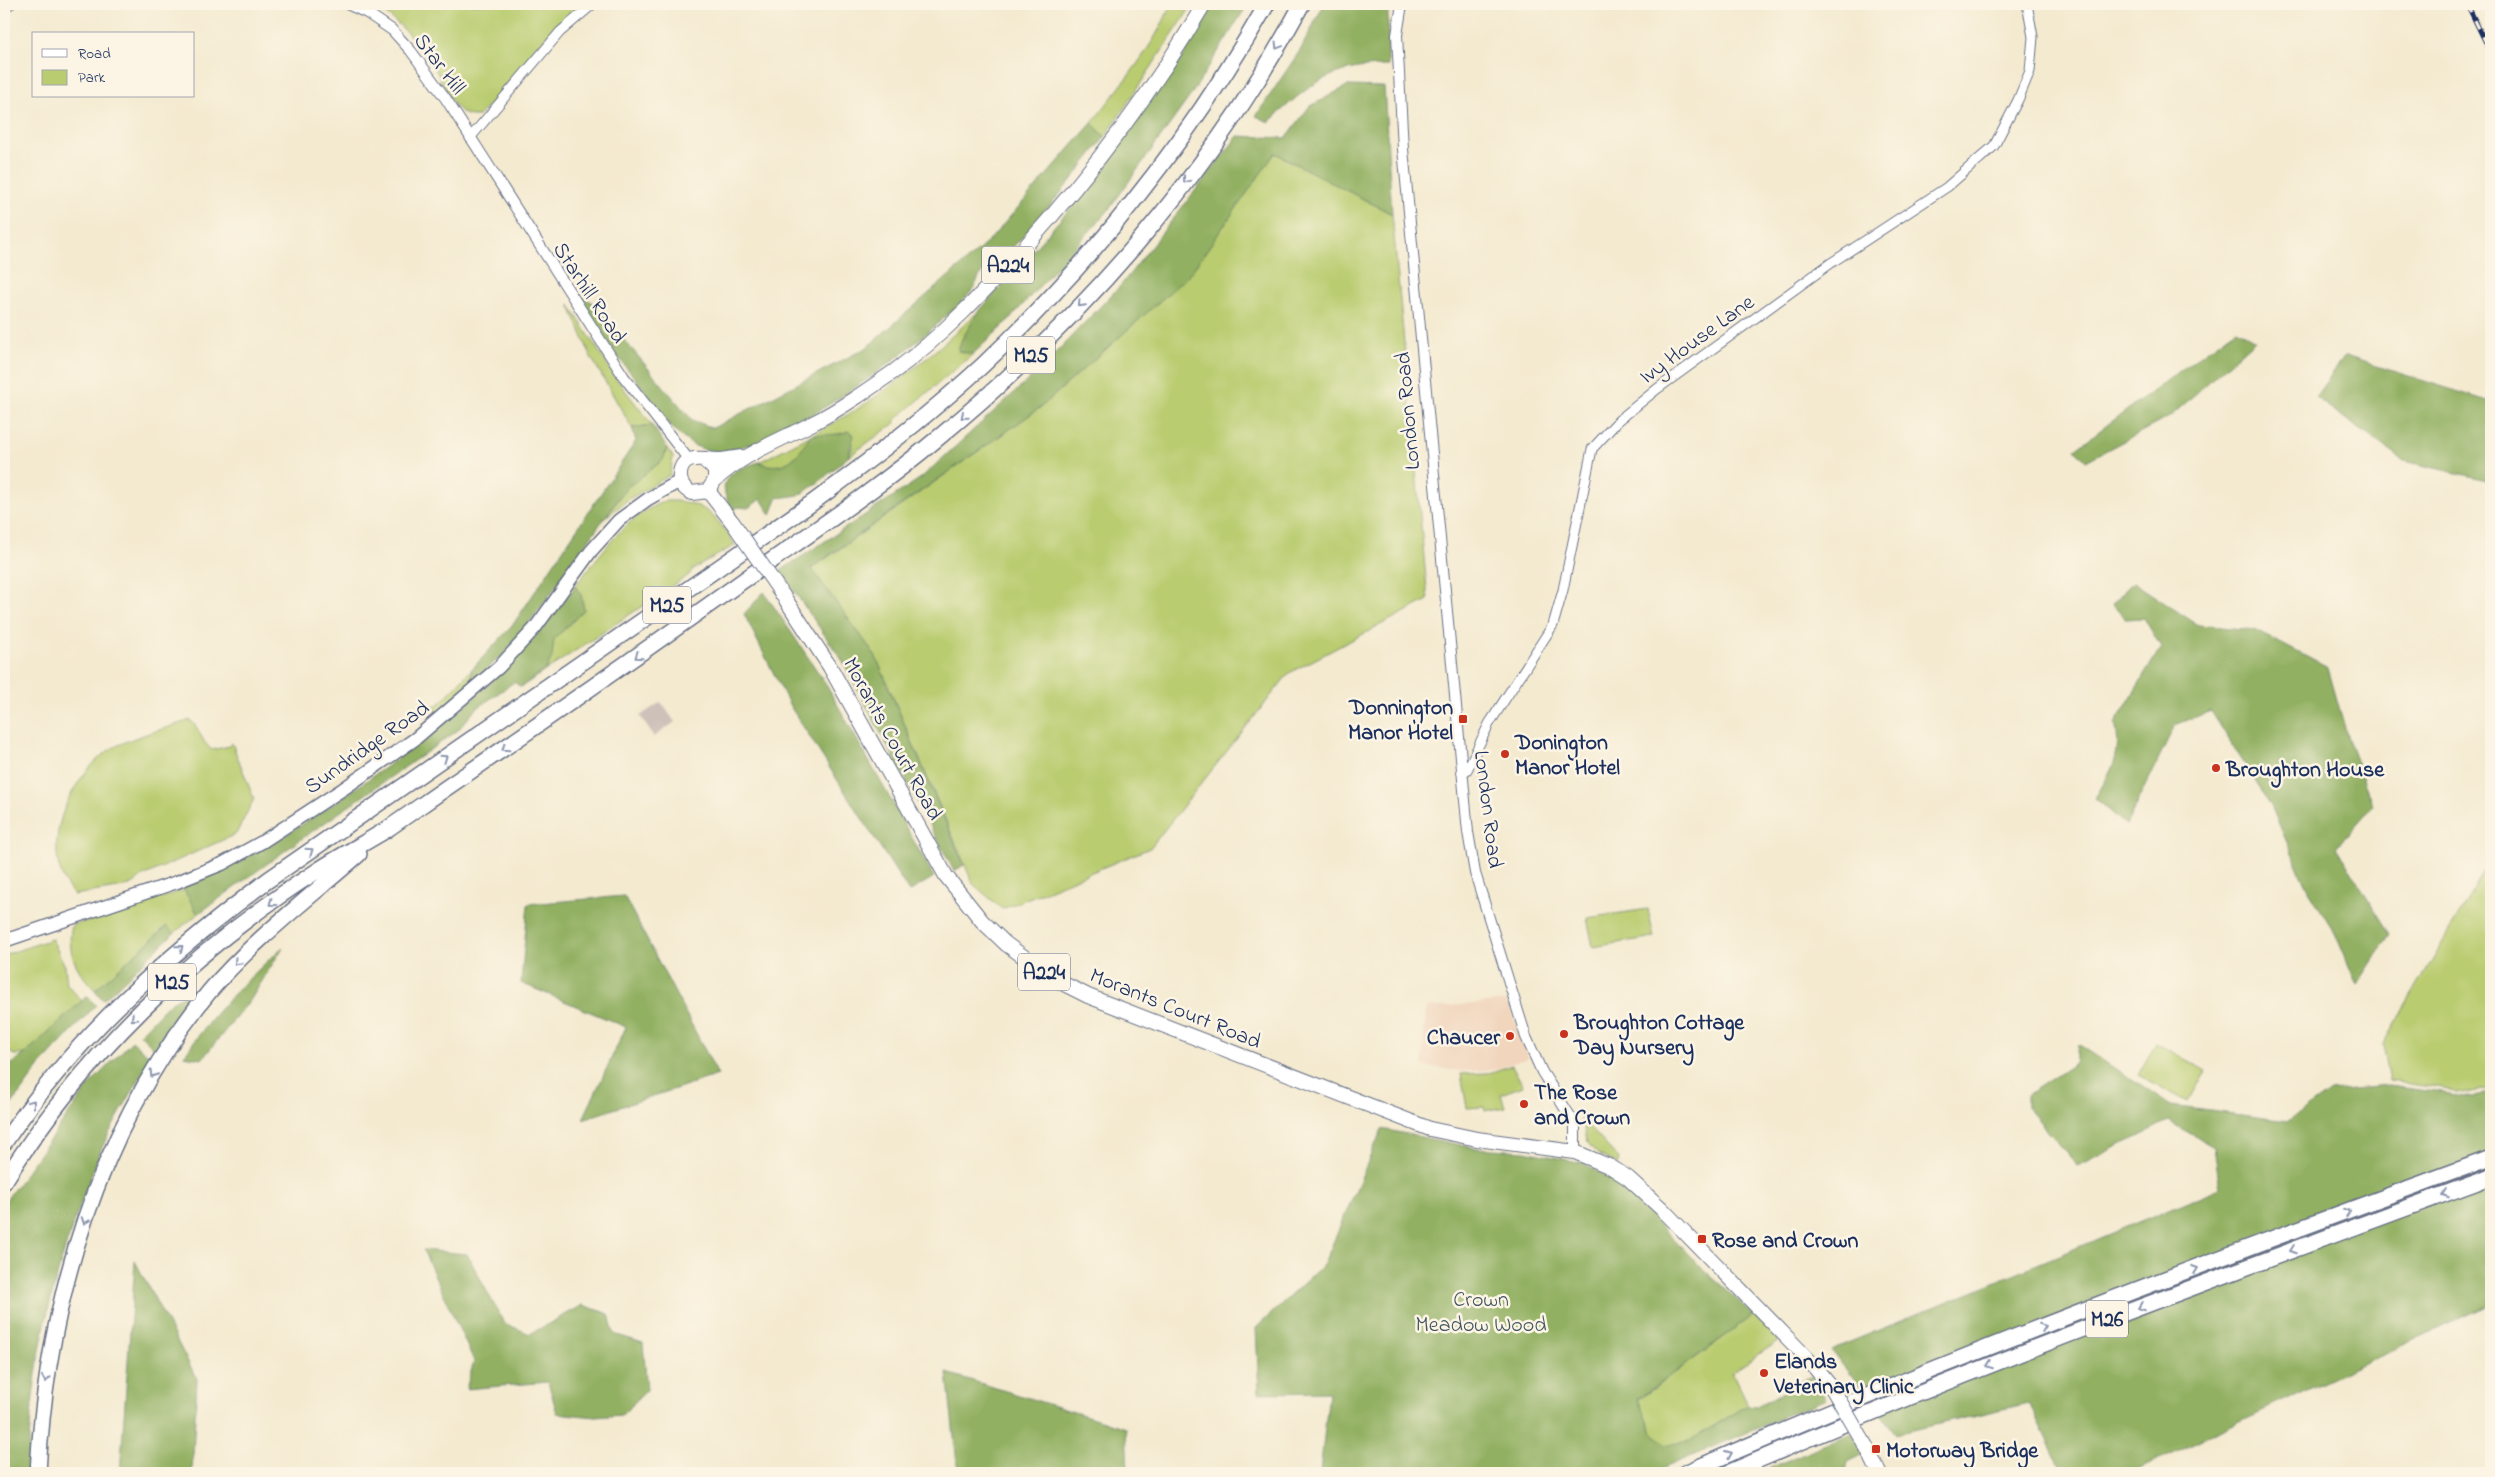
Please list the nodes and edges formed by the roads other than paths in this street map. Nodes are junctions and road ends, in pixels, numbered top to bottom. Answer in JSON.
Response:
{"nodes":[{"id":1,"x":10,"y":4,"type":"edge"},
{"id":2,"x":347,"y":4,"type":"edge"},
{"id":3,"x":593,"y":4,"type":"edge"},
{"id":4,"x":1204,"y":4,"type":"edge"},
{"id":5,"x":1267,"y":4,"type":"edge"},
{"id":6,"x":1302,"y":4,"type":"edge"},
{"id":7,"x":1402,"y":4,"type":"edge"},
{"id":8,"x":2027,"y":4,"type":"edge"},
{"id":9,"x":4,"y":5,"type":"edge"},
{"id":10,"x":470,"y":138,"type":"junction"},
{"id":11,"x":745,"y":456,"type":"junction"},
{"id":12,"x":703,"y":459,"type":"junction"},
{"id":13,"x":689,"y":460,"type":"junction"},
{"id":14,"x":680,"y":481,"type":"junction"},
{"id":15,"x":712,"y":486,"type":"junction"},
{"id":16,"x":1462,"y":773,"type":"junction"},
{"id":17,"x":386,"y":829,"type":"junction"},
{"id":18,"x":4,"y":941,"type":"edge"},
{"id":19,"x":4,"y":1143,"type":"edge"},
{"id":20,"x":1575,"y":1152,"type":"junction"},
{"id":21,"x":2491,"y":1158,"type":"edge"},
{"id":22,"x":2491,"y":1177,"type":"edge"},
{"id":23,"x":4,"y":1182,"type":"edge"},
{"id":24,"x":38,"y":1473,"type":"edge"},
{"id":25,"x":1685,"y":1473,"type":"edge"},
{"id":26,"x":1728,"y":1473,"type":"edge"},
{"id":27,"x":1879,"y":1473,"type":"edge"}],
"edges":[{"from":1,"to":9,"type":"street"},
{"from":2,"to":10,"type":"street","name":"Star Hill"},
{"from":3,"to":10,"type":"street"},
{"from":4,"to":11,"type":"main road","number":"A224"},
{"from":19,"to":5,"type":"highway","number":"M25","one_way":true},
{"from":6,"to":17,"type":"highway","number":"M25","one_way":true},
{"from":7,"to":16,"type":"street","name":"London Road"},
{"from":8,"to":16,"type":"street","name":"Ivy House Lane"},
{"from":10,"to":13,"type":"street","name":"Starhill Road"},
{"from":11,"to":12,"type":"main road","number":"A224"},
{"from":11,"to":15,"type":"main road","number":"A224"},
{"from":12,"to":13,"type":"main road"},
{"from":12,"to":15,"type":"main road"},
{"from":13,"to":14,"type":"main road"},
{"from":14,"to":15,"type":"main road"},
{"from":14,"to":18,"type":"main road","name":"Sundridge Road"},
{"from":15,"to":20,"type":"main road","name":"Morants Court Road","number":"A224","bridge":true},
{"from":16,"to":20,"type":"street","name":"London Road"},
{"from":17,"to":23,"type":"highway","number":"M25","one_way":true},
{"from":17,"to":24,"type":"highway","number":"M25","one_way":true},
{"from":20,"to":27,"type":"main road","number":"A224","bridge":true},
{"from":25,"to":21,"type":"highway","number":"M26","one_way":true},
{"from":22,"to":26,"type":"highway","number":"M26","one_way":true}]}
